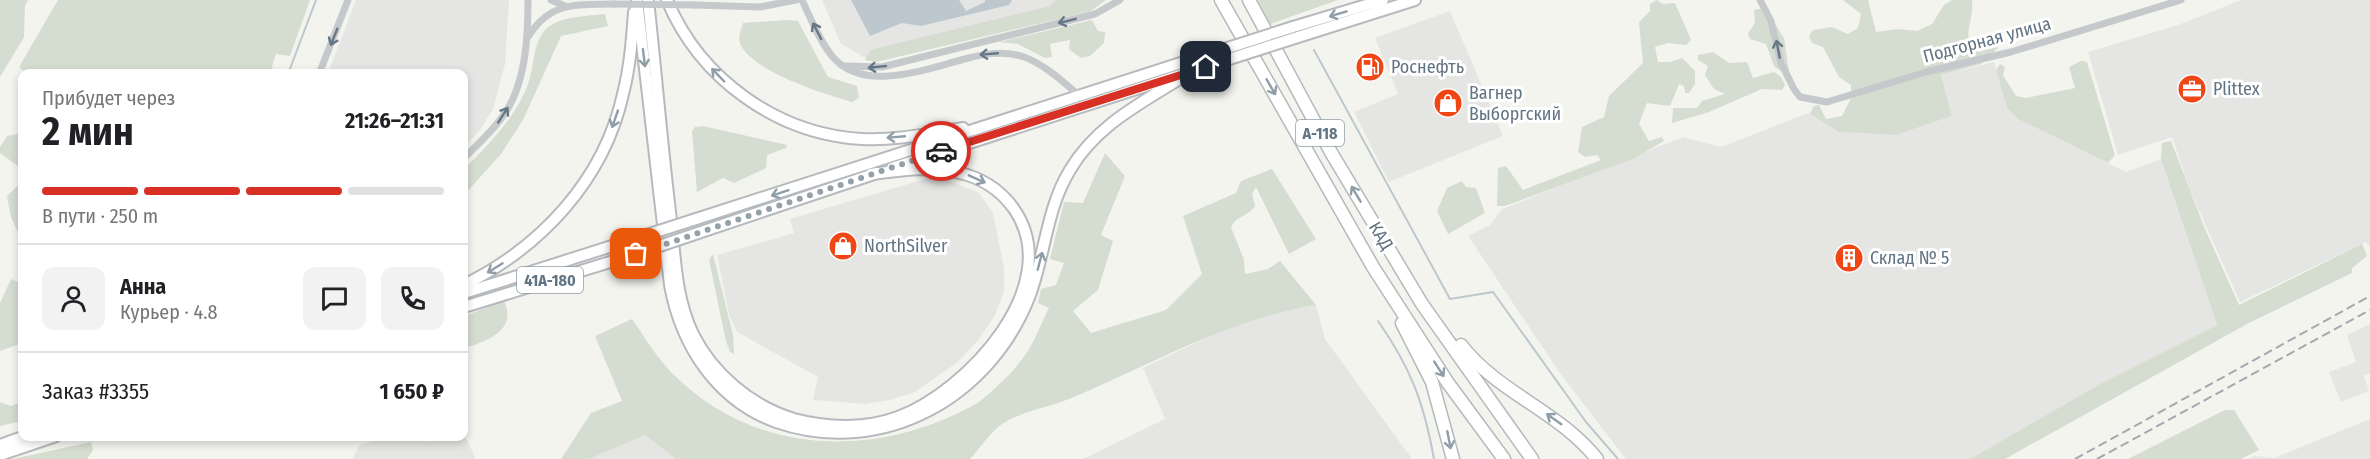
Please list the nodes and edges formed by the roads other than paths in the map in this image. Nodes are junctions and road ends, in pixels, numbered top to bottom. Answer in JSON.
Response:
{"nodes":[{"id":1,"x":348,"y":0,"type":"edge"},
{"id":2,"x":528,"y":0,"type":"edge"},
{"id":3,"x":551,"y":0,"type":"edge"},
{"id":4,"x":637,"y":0,"type":"edge"},
{"id":5,"x":648,"y":0,"type":"edge"},
{"id":6,"x":667,"y":0,"type":"edge"},
{"id":7,"x":796,"y":0,"type":"edge"},
{"id":8,"x":802,"y":0,"type":"edge"},
{"id":9,"x":1120,"y":0,"type":"edge"},
{"id":10,"x":1221,"y":0,"type":"edge"},
{"id":11,"x":1249,"y":0,"type":"edge"},
{"id":12,"x":1383,"y":0,"type":"edge"},
{"id":13,"x":1415,"y":0,"type":"edge"},
{"id":14,"x":1760,"y":0,"type":"edge"},
{"id":15,"x":2181,"y":0,"type":"edge"},
{"id":16,"x":565,"y":6,"type":"junction"},
{"id":17,"x":1296,"y":32,"type":"junction"},
{"id":18,"x":527,"y":39,"type":"junction"},
{"id":19,"x":1217,"y":57,"type":"junction"},
{"id":20,"x":842,"y":66,"type":"junction"},
{"id":21,"x":321,"y":69,"type":"edge"},
{"id":22,"x":1192,"y":71,"type":"junction"},
{"id":23,"x":1080,"y":96,"type":"junction"},
{"id":24,"x":995,"y":123,"type":"junction"},
{"id":25,"x":468,"y":154,"type":"edge"},
{"id":26,"x":871,"y":174,"type":"junction"},
{"id":27,"x":1397,"y":262,"type":"junction"},
{"id":28,"x":1373,"y":267,"type":"junction"},
{"id":29,"x":468,"y":283,"type":"edge"},
{"id":30,"x":468,"y":292,"type":"edge"},
{"id":31,"x":468,"y":306,"type":"edge"},
{"id":32,"x":18,"y":439,"type":"edge"},
{"id":33,"x":41,"y":441,"type":"edge"},
{"id":34,"x":0,"y":445,"type":"edge"},
{"id":35,"x":0,"y":455,"type":"edge"},
{"id":36,"x":1453,"y":459,"type":"edge"},
{"id":37,"x":1504,"y":459,"type":"edge"},
{"id":38,"x":1532,"y":459,"type":"edge"},
{"id":39,"x":1597,"y":459,"type":"edge"}],
"edges":[{"from":1,"to":21,"type":"street","one_way":true},
{"from":2,"to":18,"type":"street"},
{"from":3,"to":16,"type":"street"},
{"from":4,"to":22,"type":"main road","one_way":true},
{"from":4,"to":29,"type":"main road","one_way":true},
{"from":26,"to":5,"type":"main road","one_way":true},
{"from":24,"to":6,"type":"main road","one_way":true},
{"from":7,"to":16,"type":"street","bridge":true},
{"from":20,"to":8,"type":"street","one_way":true},
{"from":9,"to":20,"type":"street","one_way":true},
{"from":10,"to":28,"type":"highway","name":"КАД","number":"А-118","one_way":true},
{"from":27,"to":11,"type":"highway","name":"КАД","number":"А-118","one_way":true},
{"from":12,"to":17,"type":"main road","number":"41А-180","one_way":true},
{"from":13,"to":17,"type":"main road","number":"41А-180"},
{"from":15,"to":14,"type":"street","name":"Подгорная улица","one_way":true},
{"from":16,"to":18,"type":"street"},
{"from":17,"to":19,"type":"main road","number":"41А-180","bridge":true},
{"from":25,"to":18,"type":"street","one_way":true},
{"from":19,"to":22,"type":"main road","number":"41А-180"},
{"from":19,"to":23,"type":"main road","number":"41А-180"},
{"from":23,"to":20,"type":"street","one_way":true},
{"from":22,"to":26,"type":"main road","number":"41А-180"},
{"from":23,"to":24,"type":"main road","number":"41А-180"},
{"from":24,"to":30,"type":"main road","number":"41А-180","one_way":true,"bridge":true},
{"from":26,"to":31,"type":"main road","number":"41А-180","bridge":true},
{"from":27,"to":38,"type":"highway","name":"КАД","number":"А-118"},
{"from":39,"to":27,"type":"highway","one_way":true},
{"from":28,"to":36,"type":"highway","one_way":true},
{"from":28,"to":37,"type":"highway","name":"КАД","number":"А-118","one_way":true},
{"from":32,"to":34,"type":"main road"},
{"from":33,"to":35,"type":"main road"}]}
